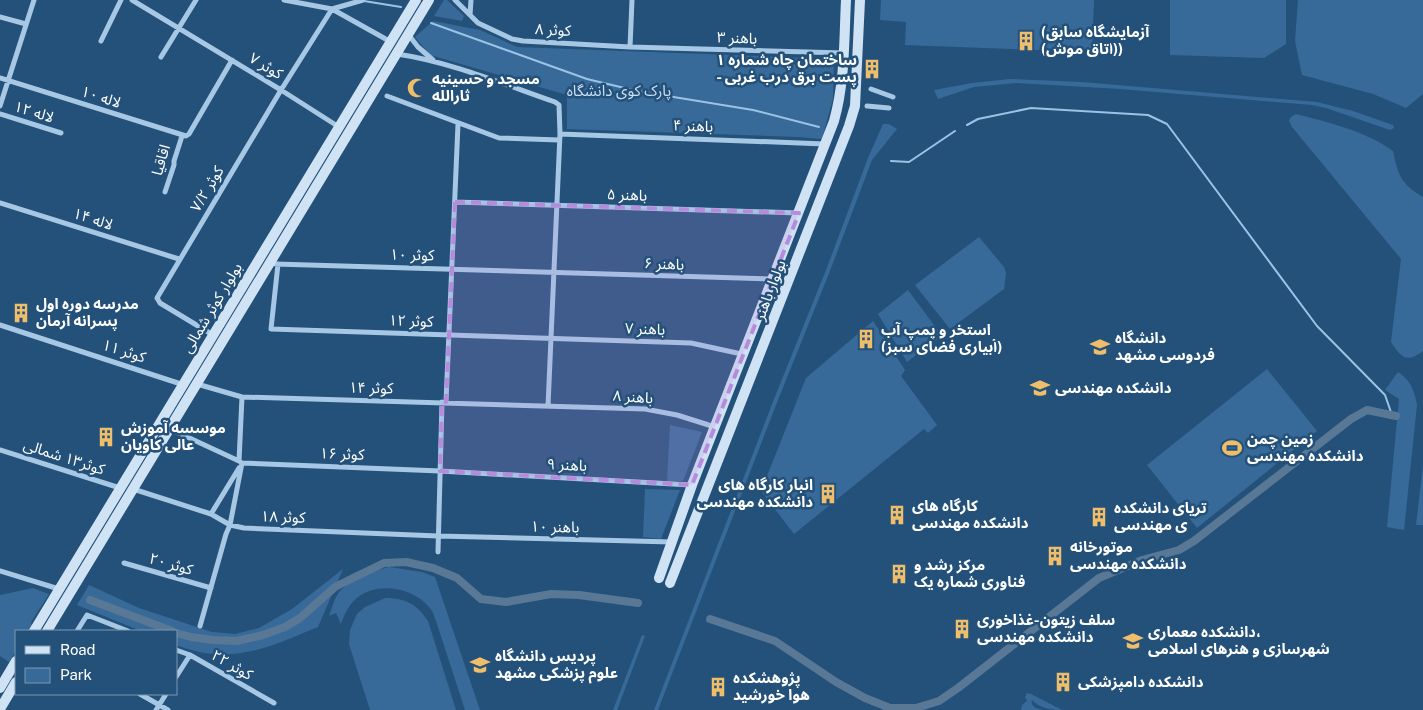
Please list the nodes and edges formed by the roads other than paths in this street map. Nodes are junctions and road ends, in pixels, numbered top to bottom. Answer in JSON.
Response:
{"nodes":[{"id":1,"x":34,"y":0,"type":"edge"},
{"id":2,"x":121,"y":0,"type":"edge"},
{"id":3,"x":132,"y":0,"type":"edge"},
{"id":4,"x":196,"y":0,"type":"edge"},
{"id":5,"x":284,"y":0,"type":"edge"},
{"id":6,"x":363,"y":0,"type":"edge"},
{"id":7,"x":416,"y":0,"type":"edge"},
{"id":8,"x":429,"y":0,"type":"edge"},
{"id":9,"x":455,"y":0,"type":"edge"},
{"id":10,"x":471,"y":0,"type":"edge"},
{"id":11,"x":632,"y":0,"type":"edge"},
{"id":12,"x":846,"y":0,"type":"edge"},
{"id":13,"x":860,"y":0,"type":"edge"},
{"id":14,"x":332,"y":9,"type":"junction"},
{"id":15,"x":470,"y":15,"type":"junction"},
{"id":16,"x":0,"y":17,"type":"edge"},
{"id":17,"x":26,"y":24,"type":"junction"},
{"id":18,"x":178,"y":28,"type":"junction"},
{"id":19,"x":408,"y":34,"type":"junction"},
{"id":20,"x":101,"y":41,"type":"dead end"},
{"id":21,"x":391,"y":42,"type":"junction"},
{"id":22,"x":630,"y":47,"type":"junction"},
{"id":23,"x":844,"y":53,"type":"junction"},
{"id":24,"x":397,"y":54,"type":"junction"},
{"id":25,"x":161,"y":57,"type":"dead end"},
{"id":26,"x":232,"y":60,"type":"junction"},
{"id":27,"x":433,"y":61,"type":"junction"},
{"id":28,"x":0,"y":78,"type":"edge"},
{"id":29,"x":8,"y":81,"type":"junction"},
{"id":30,"x":871,"y":89,"type":"dead end"},
{"id":31,"x":281,"y":90,"type":"junction"},
{"id":32,"x":387,"y":96,"type":"dead end"},
{"id":33,"x":893,"y":97,"type":"dead end"},
{"id":34,"x":0,"y":106,"type":"edge"},
{"id":35,"x":867,"y":106,"type":"dead end"},
{"id":36,"x":889,"y":108,"type":"dead end"},
{"id":37,"x":0,"y":114,"type":"edge"},
{"id":38,"x":458,"y":124,"type":"junction"},
{"id":39,"x":339,"y":127,"type":"junction"},
{"id":40,"x":61,"y":133,"type":"dead end"},
{"id":41,"x":560,"y":134,"type":"junction"},
{"id":42,"x":184,"y":136,"type":"junction"},
{"id":43,"x":559,"y":140,"type":"junction"},
{"id":44,"x":826,"y":144,"type":"junction"},
{"id":45,"x":165,"y":192,"type":"dead end"},
{"id":46,"x":455,"y":202,"type":"junction"},
{"id":47,"x":0,"y":203,"type":"edge"},
{"id":48,"x":556,"y":206,"type":"junction"},
{"id":49,"x":799,"y":212,"type":"junction"},
{"id":50,"x":179,"y":259,"type":"junction"},
{"id":51,"x":274,"y":264,"type":"junction"},
{"id":52,"x":452,"y":268,"type":"junction"},
{"id":53,"x":554,"y":273,"type":"junction"},
{"id":54,"x":773,"y":280,"type":"junction"},
{"id":55,"x":241,"y":290,"type":"junction"},
{"id":56,"x":251,"y":295,"type":"junction"},
{"id":57,"x":761,"y":310,"type":"junction"},
{"id":58,"x":776,"y":316,"type":"junction"},
{"id":59,"x":223,"y":319,"type":"junction"},
{"id":60,"x":0,"y":325,"type":"edge"},
{"id":61,"x":232,"y":326,"type":"junction"},
{"id":62,"x":449,"y":334,"type":"junction"},
{"id":63,"x":213,"y":336,"type":"junction"},
{"id":64,"x":550,"y":339,"type":"junction"},
{"id":65,"x":737,"y":353,"type":"dead end"},
{"id":66,"x":196,"y":384,"type":"junction"},
{"id":67,"x":184,"y":385,"type":"junction"},
{"id":68,"x":242,"y":397,"type":"junction"},
{"id":69,"x":444,"y":402,"type":"junction"},
{"id":70,"x":548,"y":406,"type":"junction"},
{"id":71,"x":716,"y":427,"type":"junction"},
{"id":72,"x":170,"y":429,"type":"junction"},
{"id":73,"x":0,"y":450,"type":"edge"},
{"id":74,"x":240,"y":462,"type":"junction"},
{"id":75,"x":440,"y":470,"type":"junction"},
{"id":76,"x":692,"y":485,"type":"junction"},
{"id":77,"x":120,"y":488,"type":"junction"},
{"id":78,"x":133,"y":489,"type":"junction"},
{"id":79,"x":211,"y":514,"type":"junction"},
{"id":80,"x":230,"y":525,"type":"junction"},
{"id":81,"x":438,"y":536,"type":"junction"},
{"id":82,"x":672,"y":542,"type":"junction"},
{"id":83,"x":438,"y":552,"type":"dead end"},
{"id":84,"x":124,"y":563,"type":"dead end"},
{"id":85,"x":0,"y":571,"type":"edge"},
{"id":86,"x":211,"y":588,"type":"junction"},
{"id":87,"x":60,"y":589,"type":"junction"},
{"id":88,"x":200,"y":626,"type":"dead end"},
{"id":89,"x":35,"y":630,"type":"edge"},
{"id":90,"x":48,"y":630,"type":"edge"},
{"id":91,"x":78,"y":630,"type":"edge"},
{"id":92,"x":125,"y":630,"type":"edge"},
{"id":93,"x":178,"y":651,"type":"edge"},
{"id":94,"x":190,"y":655,"type":"junction"},
{"id":95,"x":15,"y":662,"type":"edge"},
{"id":96,"x":178,"y":674,"type":"edge"},
{"id":97,"x":1,"y":683,"type":"edge"},
{"id":98,"x":15,"y":684,"type":"edge"},
{"id":99,"x":141,"y":695,"type":"edge"},
{"id":100,"x":165,"y":695,"type":"edge"},
{"id":101,"x":274,"y":703,"type":"dead end"},
{"id":102,"x":158,"y":708,"type":"edge"},
{"id":103,"x":0,"y":709,"type":"edge"},
{"id":104,"x":168,"y":710,"type":"edge"}],
"edges":[{"from":1,"to":17,"type":"street"},
{"from":2,"to":20,"type":"street"},
{"from":3,"to":18,"type":"street","name":"کوثر ۷"},
{"from":4,"to":18,"type":"street"},
{"from":5,"to":14,"type":"street"},
{"from":6,"to":14,"type":"street"},
{"from":7,"to":21,"type":"street","name":"بولوار کوثر شمالی"},
{"from":8,"to":19,"type":"street","name":"بولوار کوثر شمالی"},
{"from":9,"to":15,"type":"street","name":"کوثر ۸"},
{"from":10,"to":15,"type":"street"},
{"from":11,"to":22,"type":"street"},
{"from":12,"to":23,"type":"street","name":"بولوار باهنر"},
{"from":13,"to":58,"type":"street","name":"بولوار باهنر"},
{"from":14,"to":21,"type":"street"},
{"from":14,"to":31,"type":"street","name":"کوثر ۷/۲"},
{"from":15,"to":22,"type":"street","name":"کوثر ۸"},
{"from":16,"to":17,"type":"street"},
{"from":17,"to":29,"type":"street"},
{"from":18,"to":25,"type":"street"},
{"from":18,"to":26,"type":"street","name":"کوثر ۷"},
{"from":19,"to":24,"type":"street","name":"بولوار کوثر شمالی"},
{"from":19,"to":27,"type":"street"},
{"from":21,"to":39,"type":"street","name":"بولوار کوثر شمالی"},
{"from":22,"to":23,"type":"street","name":"باهنر ۳"},
{"from":23,"to":44,"type":"street","name":"بولوار باهنر"},
{"from":24,"to":27,"type":"street"},
{"from":24,"to":51,"type":"street","name":"بولوار کوثر شمالی"},
{"from":26,"to":31,"type":"street","name":"کوثر ۷"},
{"from":26,"to":42,"type":"street","name":"اقاقیا"},
{"from":27,"to":41,"type":"street"},
{"from":28,"to":29,"type":"street","name":"لاله ۱۰"},
{"from":29,"to":34,"type":"street"},
{"from":29,"to":42,"type":"street","name":"لاله ۱۰"},
{"from":30,"to":33,"type":"street"},
{"from":31,"to":39,"type":"street","name":"کوثر ۷"},
{"from":31,"to":50,"type":"street","name":"کوثر ۷/۲"},
{"from":32,"to":38,"type":"street"},
{"from":35,"to":36,"type":"street"},
{"from":37,"to":40,"type":"street","name":"لاله ۱۲"},
{"from":38,"to":43,"type":"street"},
{"from":38,"to":46,"type":"street"},
{"from":39,"to":55,"type":"street","name":"بولوار کوثر شمالی"},
{"from":41,"to":43,"type":"street"},
{"from":41,"to":44,"type":"street","name":"باهنر ۴"},
{"from":42,"to":45,"type":"street","name":"اقاقیا"},
{"from":43,"to":48,"type":"street"},
{"from":44,"to":49,"type":"street","name":"بولوار باهنر"},
{"from":46,"to":48,"type":"street","name":"باهنر ۵"},
{"from":46,"to":52,"type":"street"},
{"from":47,"to":50,"type":"street","name":"لاله ۱۴"},
{"from":48,"to":49,"type":"street","name":"باهنر ۵"},
{"from":48,"to":53,"type":"street"},
{"from":49,"to":54,"type":"street","name":"بولوار باهنر"},
{"from":50,"to":63,"type":"street","name":"کوثر ۷/۲"},
{"from":51,"to":52,"type":"street","name":"کوثر ۱۰"},
{"from":51,"to":56,"type":"street","name":"بولوار کوثر شمالی"},
{"from":51,"to":62,"type":"street","name":"کوثر ۱۲"},
{"from":52,"to":53,"type":"street","name":"کوثر ۱۰"},
{"from":52,"to":62,"type":"street"},
{"from":53,"to":54,"type":"street","name":"باهنر ۶"},
{"from":53,"to":64,"type":"street"},
{"from":54,"to":57,"type":"street","name":"بولوار باهنر"},
{"from":55,"to":56,"type":"street"},
{"from":55,"to":59,"type":"street","name":"بولوار کوثر شمالی"},
{"from":56,"to":61,"type":"street","name":"بولوار کوثر شمالی"},
{"from":57,"to":58,"type":"street"},
{"from":57,"to":71,"type":"street","name":"بولوار باهنر"},
{"from":58,"to":82,"type":"street","name":"بولوار باهنر"},
{"from":59,"to":61,"type":"street"},
{"from":59,"to":63,"type":"street","name":"بولوار کوثر شمالی"},
{"from":60,"to":67,"type":"street","name":"کوثر ۱۱"},
{"from":61,"to":66,"type":"street","name":"بولوار کوثر شمالی"},
{"from":62,"to":64,"type":"street","name":"کوثر ۱۲"},
{"from":62,"to":69,"type":"street"},
{"from":63,"to":67,"type":"street","name":"بولوار کوثر شمالی"},
{"from":64,"to":65,"type":"street","name":"باهنر ۷"},
{"from":64,"to":70,"type":"street"},
{"from":66,"to":68,"type":"street","name":"کوثر ۱۴"},
{"from":66,"to":72,"type":"street","name":"بولوار کوثر شمالی"},
{"from":67,"to":77,"type":"street","name":"بولوار کوثر شمالی"},
{"from":68,"to":69,"type":"street","name":"کوثر ۱۴"},
{"from":68,"to":74,"type":"street"},
{"from":69,"to":70,"type":"street","name":"کوثر ۱۴"},
{"from":69,"to":75,"type":"street"},
{"from":70,"to":71,"type":"street","name":"باهنر ۸"},
{"from":71,"to":76,"type":"street","name":"بولوار باهنر"},
{"from":72,"to":74,"type":"street","name":"کوثر ۱۶"},
{"from":72,"to":78,"type":"street","name":"بولوار کوثر شمالی"},
{"from":73,"to":77,"type":"street","name":"کوثر۱۳ شمالی"},
{"from":74,"to":75,"type":"street","name":"کوثر ۱۶"},
{"from":74,"to":79,"type":"street"},
{"from":74,"to":80,"type":"street"},
{"from":75,"to":76,"type":"street","name":"باهنر ۹"},
{"from":75,"to":81,"type":"street"},
{"from":76,"to":82,"type":"street","name":"بولوار باهنر"},
{"from":77,"to":87,"type":"street","name":"بولوار کوثر شمالی"},
{"from":78,"to":79,"type":"street","name":"کوثر ۱۸"},
{"from":78,"to":90,"type":"street","name":"بولوار کوثر شمالی"},
{"from":79,"to":80,"type":"street","name":"کوثر ۱۸"},
{"from":80,"to":81,"type":"street","name":"کوثر ۱۸"},
{"from":80,"to":86,"type":"street"},
{"from":81,"to":82,"type":"street","name":"باهنر ۱۰"},
{"from":81,"to":83,"type":"street"},
{"from":84,"to":86,"type":"street","name":"کوثر ۲۰"},
{"from":85,"to":87,"type":"street"},
{"from":86,"to":88,"type":"street"},
{"from":87,"to":89,"type":"street","name":"بولوار کوثر شمالی"},
{"from":91,"to":92,"type":"street"},
{"from":93,"to":94,"type":"street","name":"کوثر ۲۲"},
{"from":94,"to":96,"type":"street"},
{"from":94,"to":101,"type":"street","name":"کوثر ۲۲"},
{"from":95,"to":97,"type":"street"},
{"from":98,"to":103,"type":"street"},
{"from":99,"to":102,"type":"street"},
{"from":100,"to":102,"type":"street"},
{"from":102,"to":104,"type":"street"}]}
